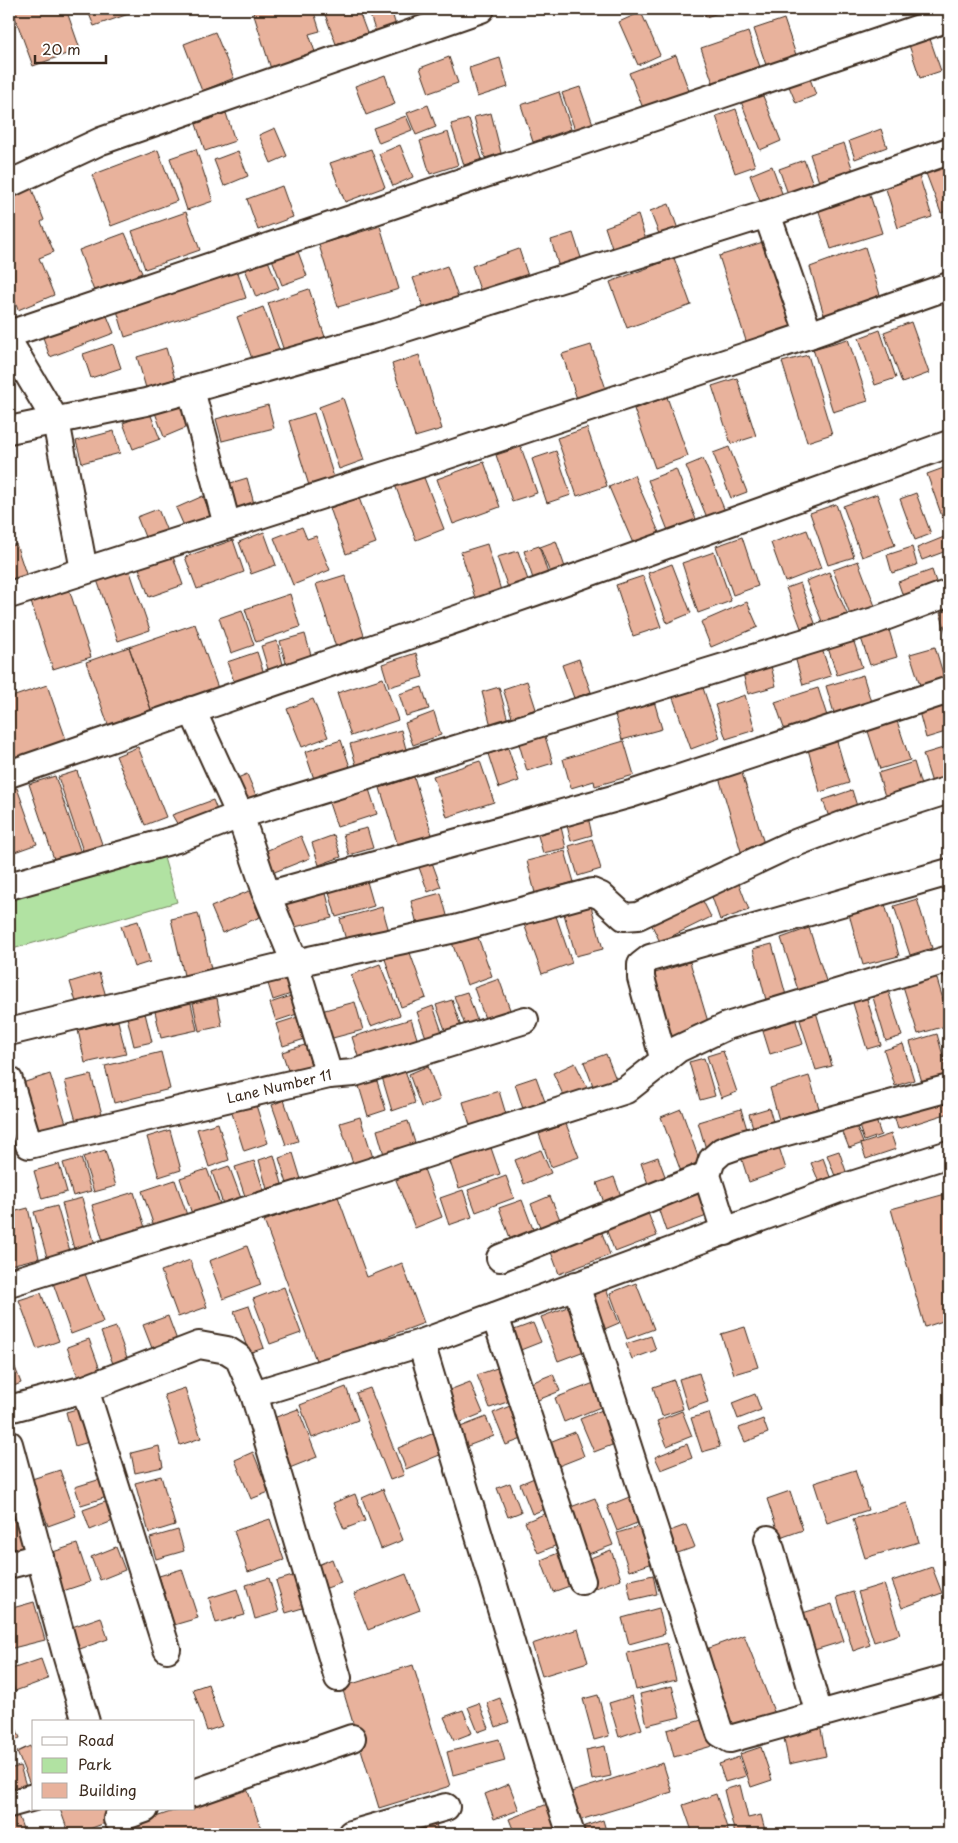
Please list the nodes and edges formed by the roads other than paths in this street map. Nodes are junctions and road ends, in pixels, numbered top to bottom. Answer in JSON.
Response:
{"nodes":[{"id":1,"x":481,"y":9,"type":"edge"},
{"id":2,"x":949,"y":18,"type":"edge"},
{"id":3,"x":949,"y":151,"type":"edge"},
{"id":4,"x":9,"y":184,"type":"edge"},
{"id":5,"x":767,"y":214,"type":"junction"},
{"id":6,"x":949,"y":286,"type":"edge"},
{"id":7,"x":9,"y":334,"type":"edge"},
{"id":8,"x":809,"y":335,"type":"junction"},
{"id":9,"x":9,"y":342,"type":"edge"},
{"id":10,"x":192,"y":390,"type":"junction"},
{"id":11,"x":56,"y":420,"type":"junction"},
{"id":12,"x":9,"y":430,"type":"edge"},
{"id":13,"x":949,"y":444,"type":"edge"},
{"id":14,"x":227,"y":525,"type":"junction"},
{"id":15,"x":84,"y":570,"type":"junction"},
{"id":16,"x":949,"y":594,"type":"edge"},
{"id":17,"x":9,"y":595,"type":"edge"},
{"id":18,"x":949,"y":690,"type":"edge"},
{"id":19,"x":192,"y":710,"type":"junction"},
{"id":20,"x":9,"y":774,"type":"edge"},
{"id":21,"x":949,"y":790,"type":"edge"},
{"id":22,"x":240,"y":815,"type":"junction"},
{"id":23,"x":949,"y":872,"type":"edge"},
{"id":24,"x":9,"y":886,"type":"edge"},
{"id":25,"x":267,"y":895,"type":"junction"},
{"id":26,"x":624,"y":917,"type":"junction"},
{"id":27,"x":651,"y":934,"type":"dead end"},
{"id":28,"x":949,"y":959,"type":"edge"},
{"id":29,"x":295,"y":963,"type":"junction"},
{"id":30,"x":525,"y":1020,"type":"dead end"},
{"id":31,"x":9,"y":1032,"type":"edge"},
{"id":32,"x":664,"y":1060,"type":"junction"},
{"id":33,"x":330,"y":1074,"type":"junction"},
{"id":34,"x":9,"y":1080,"type":"edge"},
{"id":35,"x":949,"y":1088,"type":"edge"},
{"id":36,"x":949,"y":1154,"type":"edge"},
{"id":37,"x":706,"y":1175,"type":"junction"},
{"id":38,"x":725,"y":1232,"type":"junction"},
{"id":39,"x":500,"y":1258,"type":"dead end"},
{"id":40,"x":9,"y":1282,"type":"edge"},
{"id":41,"x":576,"y":1285,"type":"junction"},
{"id":42,"x":495,"y":1316,"type":"junction"},
{"id":43,"x":421,"y":1343,"type":"junction"},
{"id":44,"x":85,"y":1389,"type":"junction"},
{"id":45,"x":254,"y":1394,"type":"junction"},
{"id":46,"x":9,"y":1409,"type":"edge"},
{"id":47,"x":9,"y":1444,"type":"edge"},
{"id":48,"x":768,"y":1539,"type":"dead end"},
{"id":49,"x":40,"y":1556,"type":"junction"},
{"id":50,"x":9,"y":1565,"type":"edge"},
{"id":51,"x":582,"y":1581,"type":"dead end"},
{"id":52,"x":168,"y":1649,"type":"dead end"},
{"id":53,"x":338,"y":1678,"type":"dead end"},
{"id":54,"x":949,"y":1678,"type":"edge"},
{"id":55,"x":819,"y":1714,"type":"junction"},
{"id":56,"x":85,"y":1720,"type":"edge"},
{"id":57,"x":352,"y":1738,"type":"dead end"},
{"id":58,"x":195,"y":1792,"type":"edge"},
{"id":59,"x":32,"y":1798,"type":"edge"},
{"id":60,"x":9,"y":1804,"type":"edge"},
{"id":61,"x":446,"y":1807,"type":"dead end"},
{"id":62,"x":143,"y":1810,"type":"edge"},
{"id":63,"x":117,"y":1821,"type":"edge"},
{"id":64,"x":351,"y":1834,"type":"edge"},
{"id":65,"x":571,"y":1834,"type":"edge"}],
"edges":[{"from":1,"to":4,"type":"street"},
{"from":2,"to":7,"type":"street"},
{"from":3,"to":5,"type":"street"},
{"from":5,"to":8,"type":"street"},
{"from":5,"to":10,"type":"street"},
{"from":6,"to":8,"type":"street"},
{"from":8,"to":14,"type":"street"},
{"from":9,"to":11,"type":"street"},
{"from":10,"to":11,"type":"street"},
{"from":10,"to":14,"type":"street"},
{"from":11,"to":12,"type":"street"},
{"from":11,"to":15,"type":"street"},
{"from":13,"to":19,"type":"street"},
{"from":14,"to":15,"type":"street"},
{"from":15,"to":17,"type":"street"},
{"from":16,"to":22,"type":"street"},
{"from":18,"to":25,"type":"street"},
{"from":19,"to":20,"type":"street"},
{"from":19,"to":22,"type":"street"},
{"from":21,"to":26,"type":"street"},
{"from":22,"to":24,"type":"street"},
{"from":22,"to":25,"type":"street"},
{"from":23,"to":32,"type":"street"},
{"from":25,"to":29,"type":"street"},
{"from":26,"to":27,"type":"street"},
{"from":26,"to":29,"type":"street"},
{"from":28,"to":32,"type":"street"},
{"from":29,"to":31,"type":"street"},
{"from":29,"to":33,"type":"street"},
{"from":30,"to":33,"type":"street","name":"Lane Number 11"},
{"from":32,"to":40,"type":"street"},
{"from":33,"to":34,"type":"street","name":"Lane Number 11"},
{"from":35,"to":37,"type":"street"},
{"from":36,"to":38,"type":"street"},
{"from":37,"to":38,"type":"street"},
{"from":37,"to":39,"type":"street"},
{"from":38,"to":41,"type":"street"},
{"from":41,"to":42,"type":"street"},
{"from":41,"to":55,"type":"street"},
{"from":42,"to":43,"type":"street"},
{"from":42,"to":51,"type":"street"},
{"from":43,"to":45,"type":"street"},
{"from":43,"to":65,"type":"street"},
{"from":44,"to":45,"type":"street"},
{"from":44,"to":46,"type":"street"},
{"from":44,"to":52,"type":"street"},
{"from":45,"to":53,"type":"street"},
{"from":47,"to":49,"type":"street"},
{"from":48,"to":55,"type":"street"},
{"from":49,"to":50,"type":"street"},
{"from":49,"to":56,"type":"street"},
{"from":54,"to":55,"type":"street"},
{"from":57,"to":58,"type":"street"},
{"from":59,"to":60,"type":"street"},
{"from":61,"to":64,"type":"street"},
{"from":62,"to":63,"type":"street"}]}
